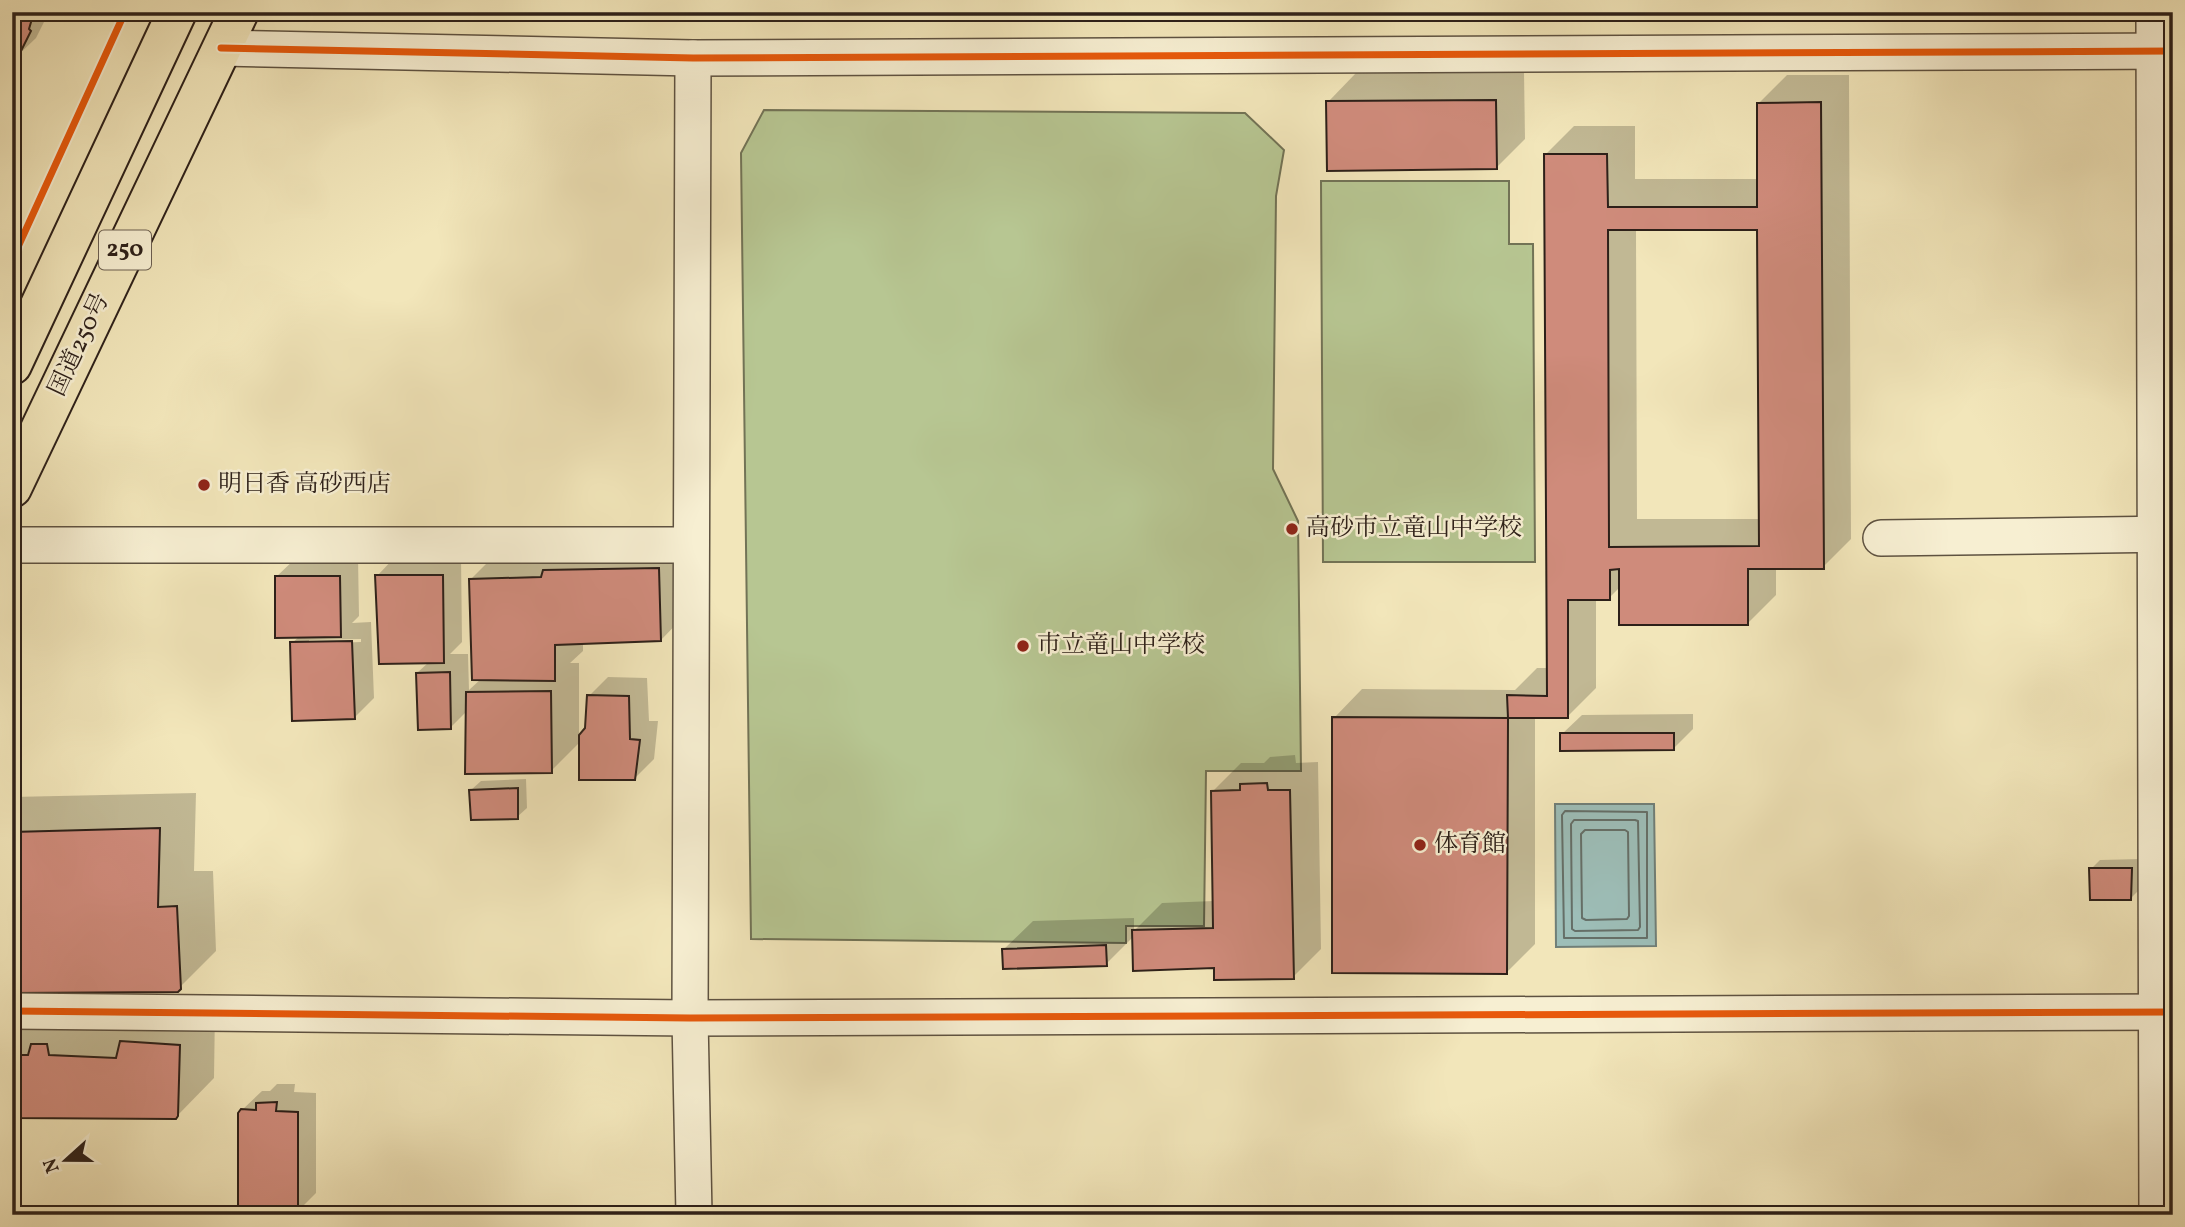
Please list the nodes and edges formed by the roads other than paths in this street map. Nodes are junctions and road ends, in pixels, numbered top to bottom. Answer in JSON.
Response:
{"nodes":[{"id":1,"x":177,"y":12,"type":"edge"},
{"id":2,"x":239,"y":12,"type":"edge"},
{"id":3,"x":2154,"y":12,"type":"edge"},
{"id":4,"x":221,"y":48,"type":"junction"},
{"id":5,"x":2164,"y":51,"type":"edge"},
{"id":6,"x":693,"y":58,"type":"junction"},
{"id":7,"x":12,"y":365,"type":"edge"},
{"id":8,"x":12,"y":488,"type":"edge"},
{"id":9,"x":2164,"y":534,"type":"edge"},
{"id":10,"x":1881,"y":538,"type":"dead end"},
{"id":11,"x":12,"y":545,"type":"edge"},
{"id":12,"x":691,"y":545,"type":"junction"},
{"id":13,"x":12,"y":1012,"type":"edge"},
{"id":14,"x":2165,"y":1012,"type":"edge"},
{"id":15,"x":690,"y":1018,"type":"junction"},
{"id":16,"x":694,"y":1215,"type":"edge"},
{"id":17,"x":2157,"y":1215,"type":"edge"}],
"edges":[{"from":1,"to":7,"type":"highway","number":"250"},
{"from":2,"to":4,"type":"highway","name":"国道250号","number":"250"},
{"from":3,"to":5,"type":"street"},
{"from":4,"to":6,"type":"street"},
{"from":4,"to":8,"type":"highway","name":"国道250号","number":"250"},
{"from":5,"to":6,"type":"street"},
{"from":5,"to":9,"type":"street"},
{"from":6,"to":12,"type":"street"},
{"from":9,"to":10,"type":"street"},
{"from":9,"to":14,"type":"street"},
{"from":11,"to":12,"type":"street"},
{"from":12,"to":15,"type":"street"},
{"from":13,"to":15,"type":"street"},
{"from":14,"to":15,"type":"street"},
{"from":14,"to":17,"type":"street"},
{"from":15,"to":16,"type":"street"}]}
